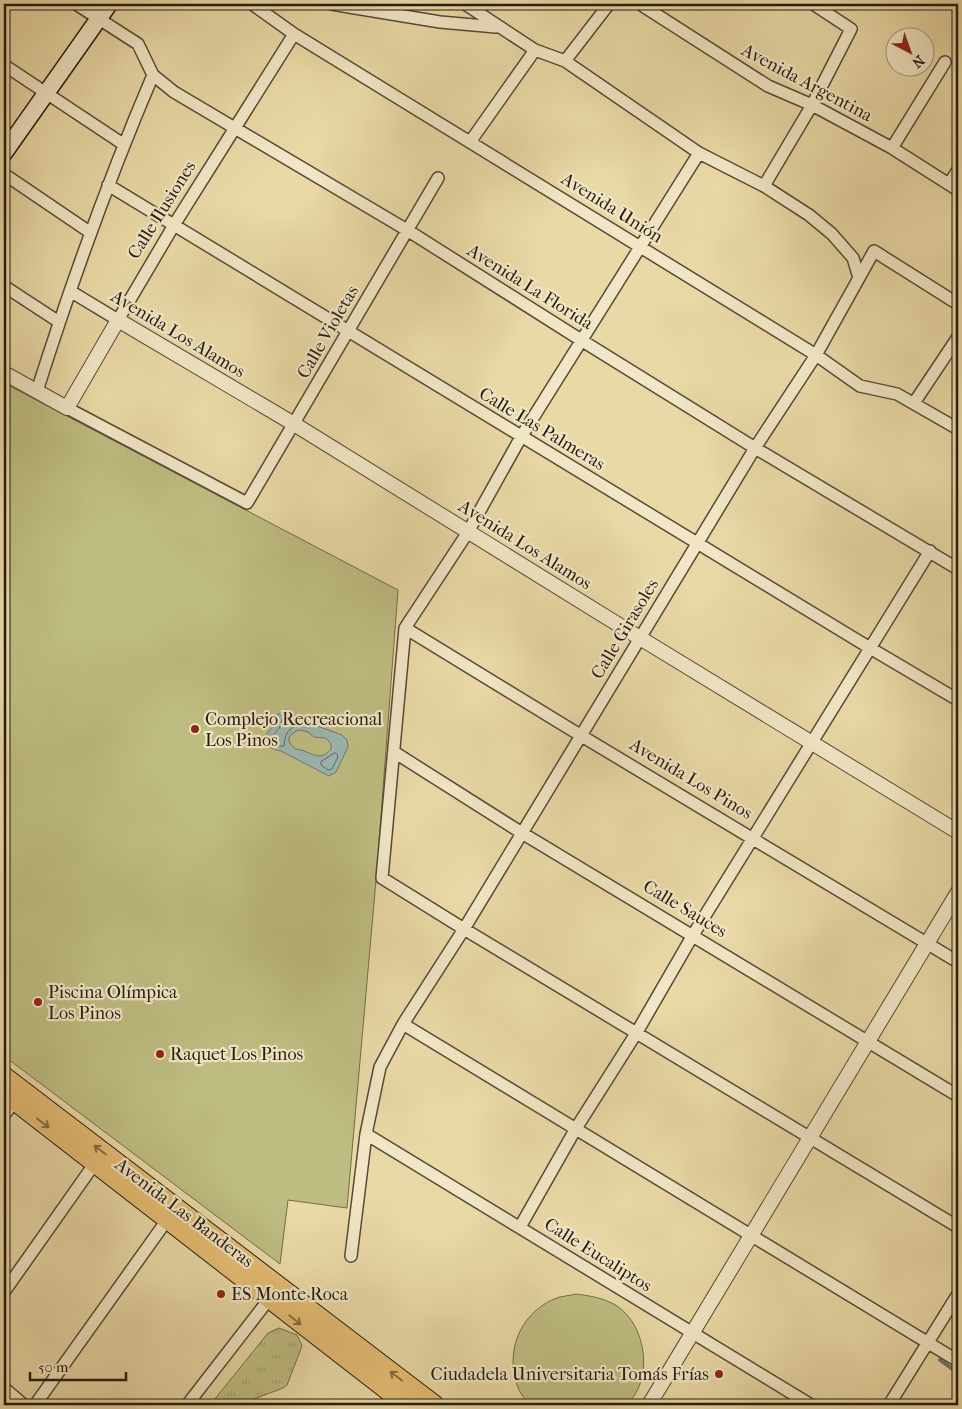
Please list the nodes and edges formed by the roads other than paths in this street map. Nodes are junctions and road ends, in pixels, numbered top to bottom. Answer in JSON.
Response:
{"nodes":[{"id":1,"x":76,"y":4,"type":"edge"},
{"id":2,"x":110,"y":4,"type":"edge"},
{"id":3,"x":252,"y":4,"type":"edge"},
{"id":4,"x":332,"y":4,"type":"edge"},
{"id":5,"x":465,"y":4,"type":"edge"},
{"id":6,"x":609,"y":4,"type":"edge"},
{"id":7,"x":640,"y":4,"type":"edge"},
{"id":8,"x":813,"y":4,"type":"edge"},
{"id":9,"x":350,"y":5,"type":"edge"},
{"id":10,"x":99,"y":19,"type":"junction"},
{"id":11,"x":498,"y":27,"type":"junction"},
{"id":12,"x":294,"y":34,"type":"junction"},
{"id":13,"x":535,"y":50,"type":"junction"},
{"id":14,"x":565,"y":61,"type":"junction"},
{"id":15,"x":945,"y":62,"type":"dead end"},
{"id":16,"x":4,"y":65,"type":"edge"},
{"id":17,"x":153,"y":75,"type":"junction"},
{"id":18,"x":47,"y":94,"type":"junction"},
{"id":19,"x":812,"y":105,"type":"junction"},
{"id":20,"x":235,"y":129,"type":"junction"},
{"id":21,"x":470,"y":142,"type":"junction"},
{"id":22,"x":123,"y":144,"type":"junction"},
{"id":23,"x":892,"y":148,"type":"junction"},
{"id":24,"x":4,"y":153,"type":"edge"},
{"id":25,"x":699,"y":153,"type":"junction"},
{"id":26,"x":958,"y":170,"type":"edge"},
{"id":27,"x":4,"y":174,"type":"edge"},
{"id":28,"x":438,"y":178,"type":"dead end"},
{"id":29,"x":108,"y":185,"type":"junction"},
{"id":30,"x":764,"y":186,"type":"junction"},
{"id":31,"x":954,"y":187,"type":"edge"},
{"id":32,"x":174,"y":225,"type":"junction"},
{"id":33,"x":407,"y":230,"type":"junction"},
{"id":34,"x":91,"y":233,"type":"junction"},
{"id":35,"x":641,"y":246,"type":"junction"},
{"id":36,"x":859,"y":278,"type":"junction"},
{"id":37,"x":4,"y":286,"type":"edge"},
{"id":38,"x":70,"y":291,"type":"junction"},
{"id":39,"x":958,"y":304,"type":"edge"},
{"id":40,"x":118,"y":320,"type":"junction"},
{"id":41,"x":59,"y":322,"type":"junction"},
{"id":42,"x":348,"y":331,"type":"junction"},
{"id":43,"x":958,"y":337,"type":"edge"},
{"id":44,"x":581,"y":340,"type":"junction"},
{"id":45,"x":816,"y":355,"type":"junction"},
{"id":46,"x":4,"y":373,"type":"edge"},
{"id":47,"x":37,"y":392,"type":"junction"},
{"id":48,"x":914,"y":403,"type":"junction"},
{"id":49,"x":67,"y":408,"type":"junction"},
{"id":50,"x":294,"y":424,"type":"junction"},
{"id":51,"x":958,"y":429,"type":"edge"},
{"id":52,"x":522,"y":437,"type":"junction"},
{"id":53,"x":755,"y":448,"type":"junction"},
{"id":54,"x":468,"y":532,"type":"junction"},
{"id":55,"x":697,"y":543,"type":"junction"},
{"id":56,"x":930,"y":551,"type":"junction"},
{"id":57,"x":958,"y":569,"type":"edge"},
{"id":58,"x":405,"y":628,"type":"junction"},
{"id":59,"x":640,"y":638,"type":"junction"},
{"id":60,"x":870,"y":648,"type":"junction"},
{"id":61,"x":958,"y":700,"type":"edge"},
{"id":62,"x":580,"y":735,"type":"junction"},
{"id":63,"x":812,"y":743,"type":"junction"},
{"id":64,"x":394,"y":752,"type":"junction"},
{"id":65,"x":958,"y":832,"type":"edge"},
{"id":66,"x":522,"y":833,"type":"junction"},
{"id":67,"x":753,"y":838,"type":"junction"},
{"id":68,"x":958,"y":892,"type":"edge"},
{"id":69,"x":464,"y":929,"type":"junction"},
{"id":70,"x":693,"y":935,"type":"junction"},
{"id":71,"x":928,"y":942,"type":"junction"},
{"id":72,"x":958,"y":962,"type":"edge"},
{"id":73,"x":403,"y":1024,"type":"junction"},
{"id":74,"x":637,"y":1032,"type":"junction"},
{"id":75,"x":868,"y":1043,"type":"junction"},
{"id":76,"x":4,"y":1076,"type":"edge"},
{"id":77,"x":958,"y":1096,"type":"edge"},
{"id":78,"x":9,"y":1097,"type":"edge"},
{"id":79,"x":4,"y":1116,"type":"edge"},
{"id":80,"x":575,"y":1130,"type":"junction"},
{"id":81,"x":366,"y":1134,"type":"junction"},
{"id":82,"x":810,"y":1138,"type":"junction"},
{"id":83,"x":95,"y":1163,"type":"junction"},
{"id":84,"x":168,"y":1220,"type":"junction"},
{"id":85,"x":520,"y":1227,"type":"junction"},
{"id":86,"x":958,"y":1227,"type":"edge"},
{"id":87,"x":751,"y":1236,"type":"junction"},
{"id":88,"x":351,"y":1256,"type":"dead end"},
{"id":89,"x":4,"y":1292,"type":"edge"},
{"id":90,"x":274,"y":1293,"type":"junction"},
{"id":91,"x":958,"y":1294,"type":"edge"},
{"id":92,"x":692,"y":1334,"type":"junction"},
{"id":93,"x":928,"y":1342,"type":"junction"},
{"id":94,"x":958,"y":1361,"type":"edge"},
{"id":95,"x":4,"y":1388,"type":"edge"},
{"id":96,"x":24,"y":1405,"type":"edge"},
{"id":97,"x":35,"y":1405,"type":"edge"},
{"id":98,"x":186,"y":1405,"type":"edge"},
{"id":99,"x":406,"y":1405,"type":"edge"},
{"id":100,"x":435,"y":1405,"type":"edge"},
{"id":101,"x":649,"y":1405,"type":"edge"},
{"id":102,"x":811,"y":1405,"type":"edge"},
{"id":103,"x":889,"y":1405,"type":"edge"}],
"edges":[{"from":1,"to":10,"type":"street","name":"Avenida La Florida"},
{"from":2,"to":10,"type":"main road"},
{"from":3,"to":12,"type":"street","name":"Avenida Unión"},
{"from":4,"to":9,"type":"street"},
{"from":5,"to":11,"type":"street"},
{"from":6,"to":14,"type":"street"},
{"from":7,"to":19,"type":"street","name":"Avenida Argentina"},
{"from":8,"to":19,"type":"street"},
{"from":9,"to":11,"type":"street"},
{"from":10,"to":17,"type":"street","name":"Avenida La Florida"},
{"from":10,"to":18,"type":"main road"},
{"from":11,"to":13,"type":"street"},
{"from":12,"to":20,"type":"street","name":"Calle Ilusiones"},
{"from":12,"to":21,"type":"street","name":"Avenida Unión"},
{"from":13,"to":14,"type":"street"},
{"from":13,"to":21,"type":"street"},
{"from":14,"to":25,"type":"street"},
{"from":15,"to":23,"type":"street"},
{"from":16,"to":18,"type":"street"},
{"from":17,"to":20,"type":"street","name":"Avenida La Florida"},
{"from":17,"to":22,"type":"street"},
{"from":18,"to":22,"type":"street"},
{"from":18,"to":24,"type":"main road"},
{"from":19,"to":23,"type":"street","name":"Avenida Argentina"},
{"from":19,"to":30,"type":"street"},
{"from":20,"to":32,"type":"street","name":"Calle Ilusiones"},
{"from":20,"to":33,"type":"street","name":"Avenida La Florida"},
{"from":21,"to":35,"type":"street","name":"Avenida Unión"},
{"from":22,"to":29,"type":"street"},
{"from":23,"to":31,"type":"street","name":"Avenida Argentina"},
{"from":25,"to":30,"type":"street"},
{"from":25,"to":35,"type":"street"},
{"from":26,"to":31,"type":"street"},
{"from":27,"to":34,"type":"street"},
{"from":28,"to":33,"type":"street","name":"Calle Violetas"},
{"from":29,"to":32,"type":"street","name":"Calle Las Palmeras"},
{"from":29,"to":34,"type":"street"},
{"from":30,"to":36,"type":"street"},
{"from":32,"to":40,"type":"street","name":"Calle Ilusiones"},
{"from":32,"to":42,"type":"street","name":"Calle Las Palmeras"},
{"from":33,"to":42,"type":"street","name":"Calle Violetas"},
{"from":33,"to":44,"type":"street","name":"Avenida La Florida"},
{"from":34,"to":38,"type":"street"},
{"from":35,"to":44,"type":"street"},
{"from":35,"to":45,"type":"street","name":"Avenida Unión"},
{"from":36,"to":39,"type":"street","name":"Calle Girasoles"},
{"from":36,"to":45,"type":"street","name":"Calle Girasoles"},
{"from":37,"to":41,"type":"street"},
{"from":38,"to":40,"type":"street","name":"Avenida Los Alamos"},
{"from":38,"to":41,"type":"street"},
{"from":40,"to":49,"type":"street","name":"Calle Ilusiones"},
{"from":40,"to":50,"type":"street","name":"Avenida Los Alamos"},
{"from":41,"to":47,"type":"street"},
{"from":42,"to":50,"type":"street","name":"Calle Violetas"},
{"from":42,"to":52,"type":"street","name":"Calle Las Palmeras"},
{"from":43,"to":48,"type":"street"},
{"from":44,"to":52,"type":"street"},
{"from":44,"to":53,"type":"street","name":"Avenida La Florida"},
{"from":45,"to":48,"type":"street","name":"Avenida Unión"},
{"from":45,"to":53,"type":"street","name":"Calle Girasoles"},
{"from":46,"to":47,"type":"street"},
{"from":47,"to":49,"type":"street"},
{"from":48,"to":51,"type":"street","name":"Avenida Unión"},
{"from":49,"to":50,"type":"street","name":"Calle Violetas"},
{"from":50,"to":54,"type":"street","name":"Avenida Los Alamos"},
{"from":52,"to":54,"type":"street"},
{"from":52,"to":55,"type":"street","name":"Calle Las Palmeras"},
{"from":53,"to":55,"type":"street","name":"Calle Girasoles"},
{"from":53,"to":56,"type":"street","name":"Avenida La Florida"},
{"from":54,"to":58,"type":"street"},
{"from":54,"to":59,"type":"street","name":"Avenida Los Alamos"},
{"from":55,"to":59,"type":"street","name":"Calle Girasoles"},
{"from":55,"to":60,"type":"street","name":"Calle Las Palmeras"},
{"from":56,"to":57,"type":"street","name":"Avenida La Florida"},
{"from":56,"to":60,"type":"street"},
{"from":58,"to":62,"type":"street","name":"Avenida Los Pinos"},
{"from":58,"to":64,"type":"street"},
{"from":59,"to":62,"type":"street","name":"Calle Girasoles"},
{"from":59,"to":63,"type":"street","name":"Avenida Los Alamos"},
{"from":60,"to":61,"type":"street","name":"Calle Las Palmeras"},
{"from":60,"to":63,"type":"street"},
{"from":62,"to":66,"type":"street","name":"Calle Girasoles"},
{"from":62,"to":67,"type":"street","name":"Avenida Los Pinos"},
{"from":63,"to":65,"type":"street","name":"Avenida Los Alamos"},
{"from":63,"to":67,"type":"street"},
{"from":64,"to":66,"type":"street","name":"Calle Sauces"},
{"from":64,"to":69,"type":"street"},
{"from":66,"to":69,"type":"street","name":"Calle Girasoles"},
{"from":66,"to":70,"type":"street","name":"Calle Sauces"},
{"from":67,"to":70,"type":"street"},
{"from":67,"to":71,"type":"street","name":"Avenida Los Pinos"},
{"from":68,"to":71,"type":"street"},
{"from":69,"to":73,"type":"street","name":"Calle Girasoles"},
{"from":69,"to":74,"type":"street"},
{"from":70,"to":74,"type":"street"},
{"from":70,"to":75,"type":"street","name":"Calle Sauces"},
{"from":71,"to":72,"type":"street","name":"Avenida Los Pinos"},
{"from":71,"to":75,"type":"street"},
{"from":73,"to":80,"type":"street"},
{"from":73,"to":81,"type":"street","name":"Calle Girasoles"},
{"from":74,"to":80,"type":"street"},
{"from":74,"to":82,"type":"street"},
{"from":75,"to":77,"type":"street","name":"Calle Sauces"},
{"from":75,"to":82,"type":"street"},
{"from":90,"to":76,"type":"main road","name":"Avenida Las Banderas","one_way":true},
{"from":78,"to":79,"type":"street"},
{"from":78,"to":83,"type":"main road","name":"Avenida Las Banderas","one_way":true},
{"from":80,"to":85,"type":"street"},
{"from":80,"to":87,"type":"street"},
{"from":81,"to":85,"type":"street","name":"Calle Eucaliptos"},
{"from":81,"to":88,"type":"street","name":"Calle Girasoles"},
{"from":82,"to":86,"type":"street"},
{"from":82,"to":87,"type":"street"},
{"from":83,"to":84,"type":"main road","name":"Avenida Las Banderas"},
{"from":83,"to":89,"type":"street"},
{"from":84,"to":90,"type":"main road","name":"Avenida Las Banderas"},
{"from":84,"to":97,"type":"street"},
{"from":85,"to":92,"type":"street","name":"Calle Eucaliptos"},
{"from":87,"to":92,"type":"street"},
{"from":87,"to":93,"type":"street"},
{"from":90,"to":98,"type":"street"},
{"from":90,"to":99,"type":"main road","name":"Avenida Las Banderas","one_way":true},
{"from":100,"to":90,"type":"main road","name":"Avenida Las Banderas","one_way":true},
{"from":91,"to":93,"type":"street"},
{"from":92,"to":101,"type":"street"},
{"from":92,"to":102,"type":"street","name":"Calle Eucaliptos"},
{"from":93,"to":94,"type":"street"},
{"from":93,"to":103,"type":"street"},
{"from":95,"to":96,"type":"street"}]}
